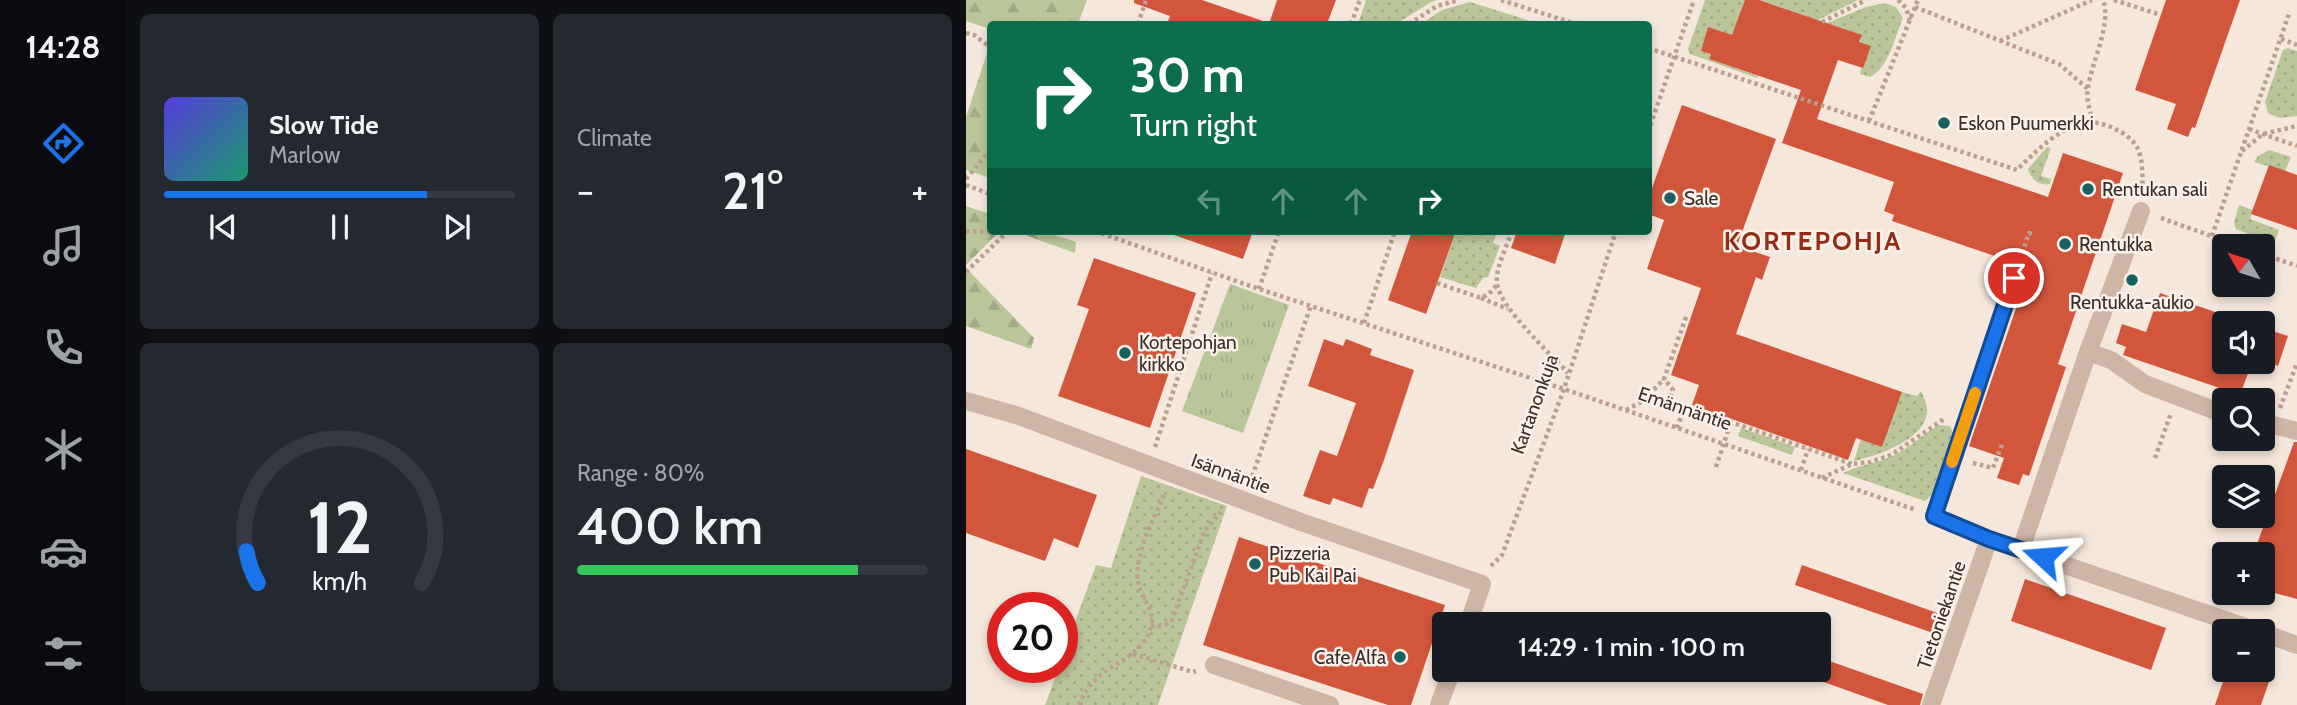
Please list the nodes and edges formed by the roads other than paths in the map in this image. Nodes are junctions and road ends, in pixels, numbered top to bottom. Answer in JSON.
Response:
{"nodes":[{"id":1,"x":2141,"y":211,"type":"road end"},
{"id":2,"x":2014,"y":278,"type":"road end"},
{"id":3,"x":2088,"y":352,"type":"junction"},
{"id":4,"x":966,"y":401,"type":"edge"},
{"id":5,"x":2212,"y":409,"type":"edge"},
{"id":6,"x":2275,"y":427,"type":"edge"},
{"id":7,"x":2297,"y":431,"type":"edge"},
{"id":8,"x":1989,"y":539,"type":"junction"},
{"id":9,"x":2021,"y":549,"type":"junction"},
{"id":10,"x":1471,"y":612,"type":"edge"},
{"id":11,"x":2223,"y":619,"type":"edge"},
{"id":12,"x":2275,"y":637,"type":"edge"},
{"id":13,"x":2297,"y":645,"type":"edge"},
{"id":14,"x":1214,"y":665,"type":"road end"},
{"id":15,"x":1448,"y":682,"type":"edge"},
{"id":16,"x":1330,"y":705,"type":"edge"},
{"id":17,"x":1440,"y":705,"type":"edge"},
{"id":18,"x":1931,"y":705,"type":"edge"}],
"edges":[{"from":1,"to":3,"type":"street"},
{"from":2,"to":8,"type":"street"},
{"from":3,"to":5,"type":"street"},
{"from":3,"to":9,"type":"street"},
{"from":4,"to":10,"type":"street","name":"Isännäntie"},
{"from":6,"to":7,"type":"street"},
{"from":8,"to":9,"type":"street"},
{"from":8,"to":18,"type":"street","name":"Tietoniekantie"},
{"from":9,"to":11,"type":"street"},
{"from":12,"to":13,"type":"street"},
{"from":14,"to":16,"type":"street"},
{"from":15,"to":17,"type":"street"}]}
